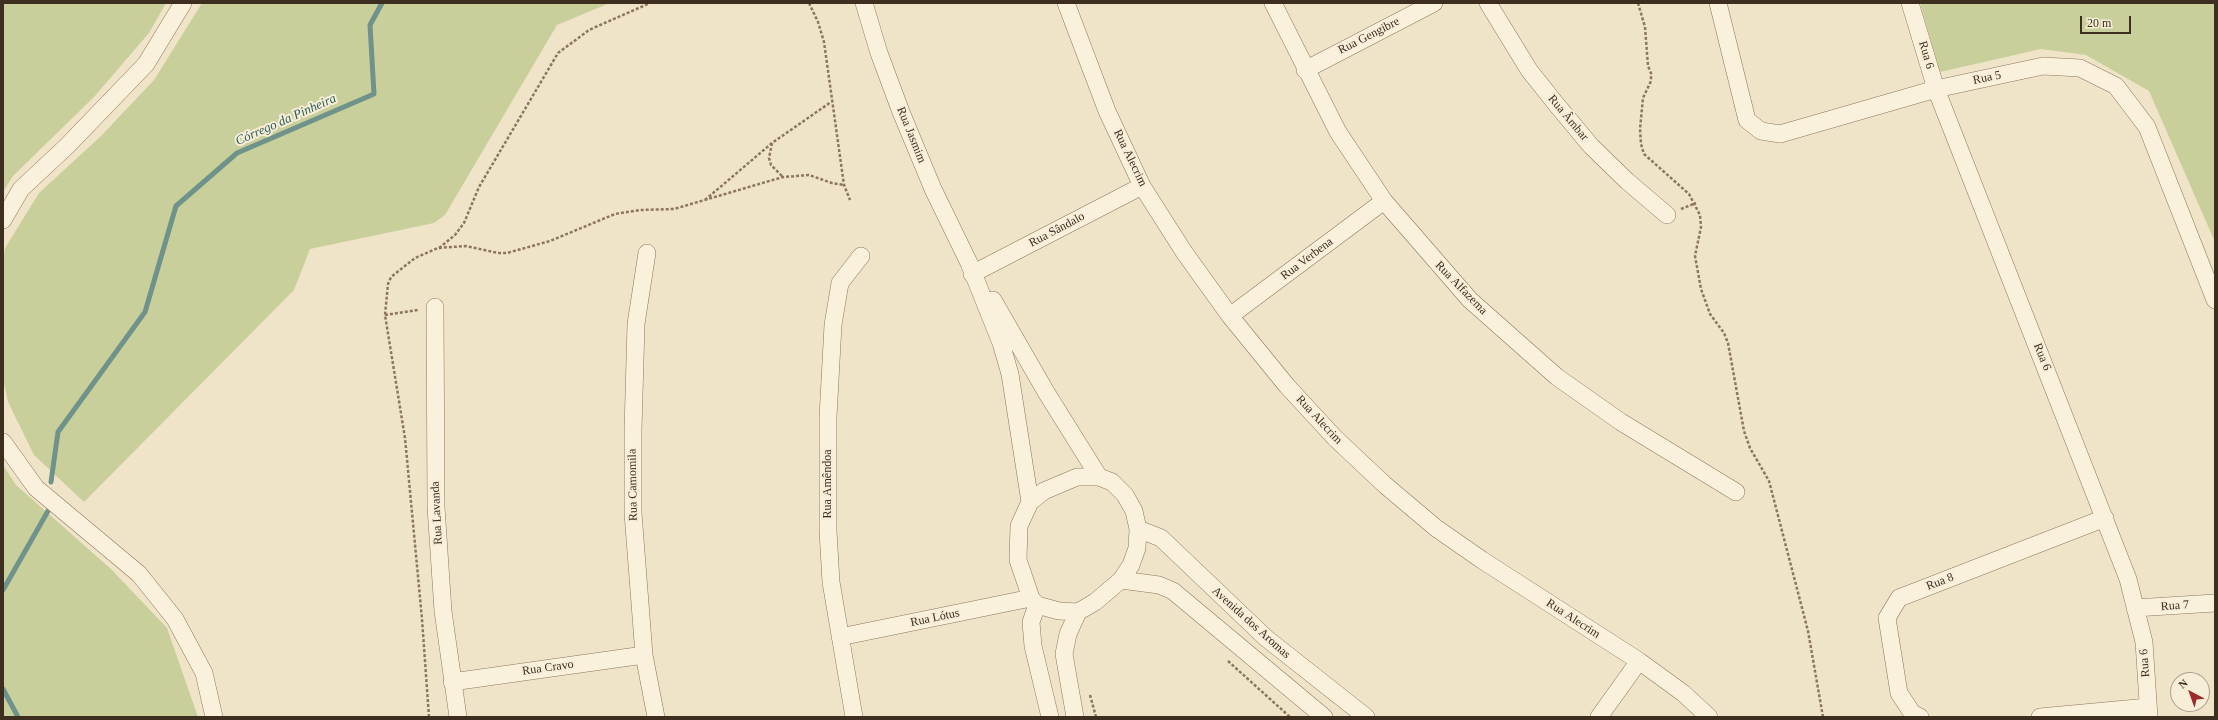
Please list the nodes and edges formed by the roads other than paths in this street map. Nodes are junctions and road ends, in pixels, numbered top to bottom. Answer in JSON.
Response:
{"nodes":[{"id":1,"x":182,"y":3,"type":"edge"},
{"id":2,"x":864,"y":3,"type":"edge"},
{"id":3,"x":1066,"y":3,"type":"edge"},
{"id":4,"x":1273,"y":3,"type":"edge"},
{"id":5,"x":1434,"y":3,"type":"edge"},
{"id":6,"x":1488,"y":3,"type":"edge"},
{"id":7,"x":1718,"y":3,"type":"edge"},
{"id":8,"x":1910,"y":3,"type":"edge"},
{"id":9,"x":1305,"y":70,"type":"junction"},
{"id":10,"x":1936,"y":89,"type":"junction"},
{"id":11,"x":1142,"y":186,"type":"junction"},
{"id":12,"x":1384,"y":202,"type":"junction"},
{"id":13,"x":1667,"y":215,"type":"dead end"},
{"id":14,"x":3,"y":220,"type":"edge"},
{"id":15,"x":647,"y":253,"type":"dead end"},
{"id":16,"x":861,"y":256,"type":"dead end"},
{"id":17,"x":2208,"y":268,"type":"edge"},
{"id":18,"x":973,"y":270,"type":"junction"},
{"id":19,"x":2215,"y":300,"type":"edge"},
{"id":20,"x":435,"y":307,"type":"road end"},
{"id":21,"x":1230,"y":316,"type":"junction"},
{"id":22,"x":3,"y":442,"type":"edge"},
{"id":23,"x":1099,"y":477,"type":"junction"},
{"id":24,"x":1736,"y":492,"type":"dead end"},
{"id":25,"x":1030,"y":502,"type":"junction"},
{"id":26,"x":2105,"y":518,"type":"junction"},
{"id":27,"x":1138,"y":529,"type":"junction"},
{"id":28,"x":1121,"y":580,"type":"junction"},
{"id":29,"x":1034,"y":602,"type":"junction"},
{"id":30,"x":2215,"y":603,"type":"edge"},
{"id":31,"x":2135,"y":608,"type":"junction"},
{"id":32,"x":1078,"y":612,"type":"junction"},
{"id":33,"x":840,"y":637,"type":"junction"},
{"id":34,"x":644,"y":655,"type":"junction"},
{"id":35,"x":1639,"y":661,"type":"junction"},
{"id":36,"x":452,"y":682,"type":"junction"},
{"id":37,"x":2149,"y":712,"type":"edge"},
{"id":38,"x":214,"y":717,"type":"edge"},
{"id":39,"x":458,"y":717,"type":"edge"},
{"id":40,"x":656,"y":717,"type":"edge"},
{"id":41,"x":854,"y":717,"type":"edge"},
{"id":42,"x":1050,"y":717,"type":"edge"},
{"id":43,"x":1075,"y":717,"type":"edge"},
{"id":44,"x":1324,"y":717,"type":"edge"},
{"id":45,"x":1366,"y":717,"type":"edge"},
{"id":46,"x":1599,"y":717,"type":"edge"},
{"id":47,"x":1709,"y":717,"type":"edge"},
{"id":48,"x":1920,"y":717,"type":"edge"},
{"id":49,"x":2040,"y":717,"type":"edge"}],
"edges":[{"from":1,"to":14,"type":"street"},
{"from":2,"to":18,"type":"street","name":"Rua Jasmim"},
{"from":3,"to":11,"type":"street","name":"Rua Alecrim"},
{"from":4,"to":9,"type":"street","name":"Rua Alfazema"},
{"from":5,"to":9,"type":"street","name":"Rua Gengibre"},
{"from":6,"to":13,"type":"street","name":"Rua Âmbar"},
{"from":7,"to":10,"type":"street","name":"Rua 5"},
{"from":8,"to":10,"type":"street","name":"Rua 6"},
{"from":9,"to":12,"type":"street","name":"Rua Alfazema"},
{"from":10,"to":17,"type":"street","name":"Rua 5"},
{"from":10,"to":26,"type":"street","name":"Rua 6"},
{"from":11,"to":18,"type":"street","name":"Rua Sândalo"},
{"from":11,"to":21,"type":"street","name":"Rua Alecrim"},
{"from":12,"to":21,"type":"street","name":"Rua Verbena"},
{"from":12,"to":24,"type":"street","name":"Rua Alfazema"},
{"from":15,"to":34,"type":"street","name":"Rua Camomila"},
{"from":16,"to":33,"type":"street","name":"Rua Amêndoa"},
{"from":17,"to":19,"type":"street","name":"Rua 5"},
{"from":18,"to":23,"type":"street"},
{"from":18,"to":25,"type":"street"},
{"from":20,"to":36,"type":"street","name":"Rua Lavanda"},
{"from":21,"to":35,"type":"street","name":"Rua Alecrim"},
{"from":22,"to":38,"type":"street"},
{"from":23,"to":25,"type":"street"},
{"from":23,"to":27,"type":"street"},
{"from":25,"to":29,"type":"street"},
{"from":26,"to":31,"type":"street","name":"Rua 6"},
{"from":26,"to":48,"type":"street","name":"Rua 8"},
{"from":27,"to":28,"type":"street"},
{"from":27,"to":45,"type":"street","name":"Avenida dos Aromas"},
{"from":28,"to":32,"type":"street"},
{"from":28,"to":44,"type":"street","name":"Avenida dos Aromas"},
{"from":29,"to":32,"type":"street"},
{"from":29,"to":33,"type":"street","name":"Rua Lótus"},
{"from":29,"to":42,"type":"street"},
{"from":30,"to":31,"type":"street","name":"Rua 7"},
{"from":31,"to":37,"type":"street","name":"Rua 6"},
{"from":32,"to":43,"type":"street"},
{"from":33,"to":41,"type":"street","name":"Rua Amêndoa"},
{"from":34,"to":36,"type":"street","name":"Rua Cravo"},
{"from":34,"to":40,"type":"street","name":"Rua Camomila"},
{"from":35,"to":46,"type":"street"},
{"from":35,"to":47,"type":"street","name":"Rua Alecrim"},
{"from":36,"to":39,"type":"street","name":"Rua Lavanda"},
{"from":37,"to":49,"type":"street"}]}
